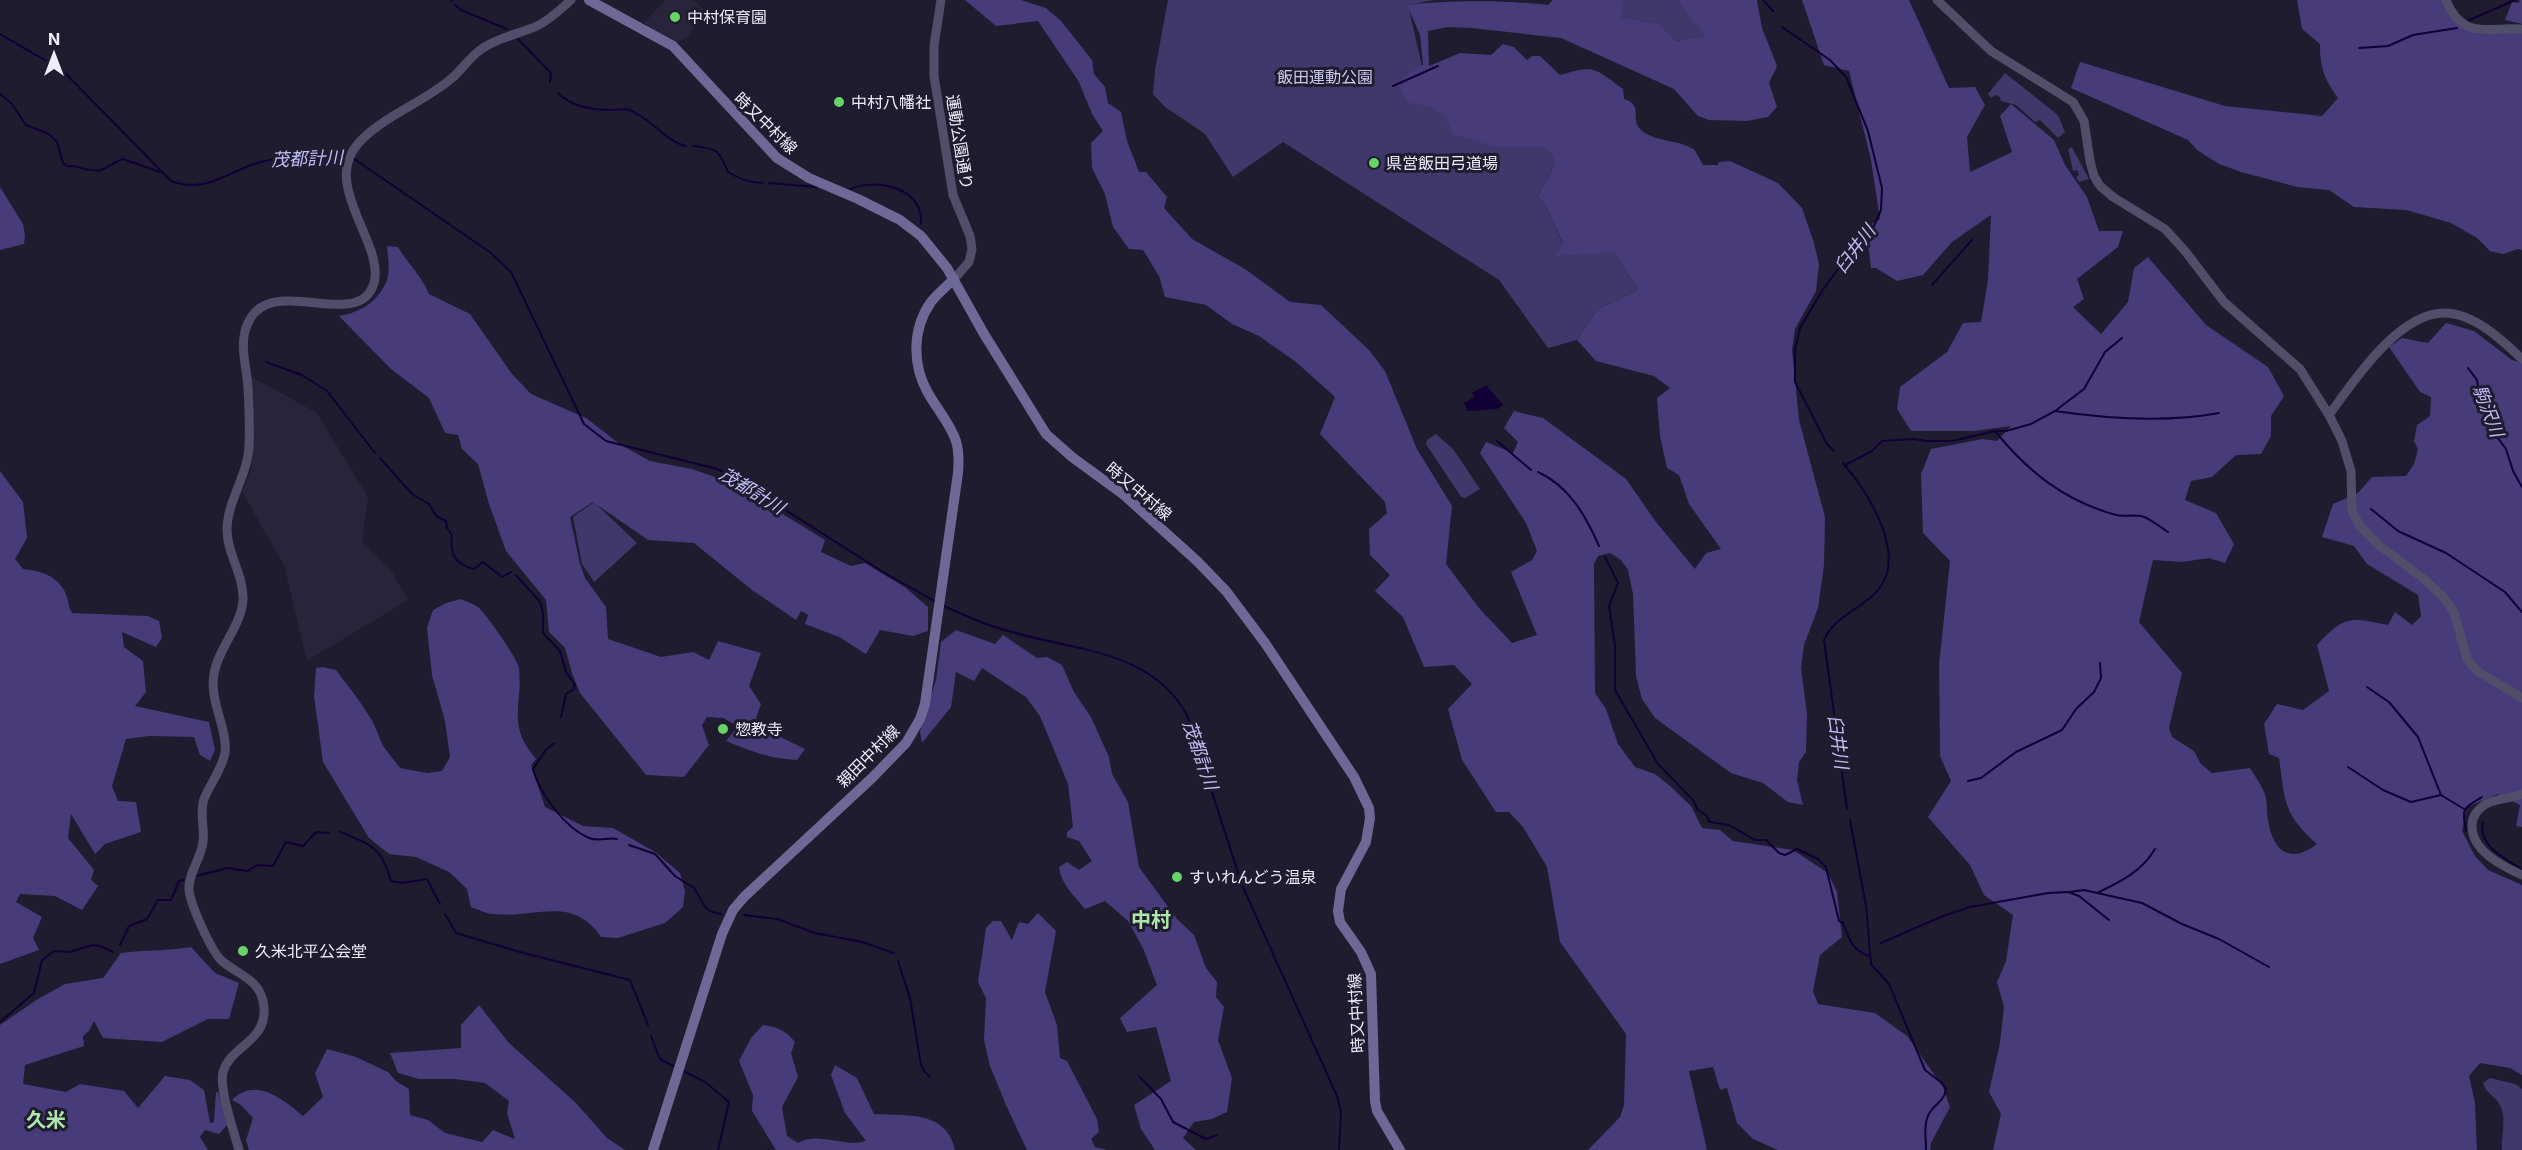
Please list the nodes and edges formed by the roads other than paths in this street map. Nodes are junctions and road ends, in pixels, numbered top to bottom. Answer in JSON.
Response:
{"nodes":[{"id":1,"x":571,"y":0,"type":"edge"},
{"id":2,"x":589,"y":0,"type":"edge"},
{"id":3,"x":941,"y":0,"type":"edge"},
{"id":4,"x":1937,"y":0,"type":"edge"},
{"id":5,"x":2446,"y":0,"type":"edge"},
{"id":6,"x":2522,"y":28,"type":"edge"},
{"id":7,"x":954,"y":279,"type":"junction"},
{"id":8,"x":2522,"y":359,"type":"edge"},
{"id":9,"x":2329,"y":415,"type":"junction"},
{"id":10,"x":2522,"y":698,"type":"edge"},
{"id":11,"x":2522,"y":794,"type":"edge"},
{"id":12,"x":2522,"y":876,"type":"edge"},
{"id":13,"x":239,"y":1150,"type":"edge"},
{"id":14,"x":653,"y":1150,"type":"edge"},
{"id":15,"x":1400,"y":1150,"type":"edge"}],
"edges":[{"from":1,"to":13,"type":"street"},
{"from":2,"to":7,"type":"main road","name":"時又中村線"},
{"from":3,"to":7,"type":"street","name":"運動公園通り"},
{"from":4,"to":9,"type":"street"},
{"from":5,"to":6,"type":"street"},
{"from":7,"to":14,"type":"main road","name":"親田中村線"},
{"from":7,"to":15,"type":"main road","name":"時又中村線"},
{"from":8,"to":9,"type":"street"},
{"from":9,"to":10,"type":"street"},
{"from":11,"to":12,"type":"street"}]}
